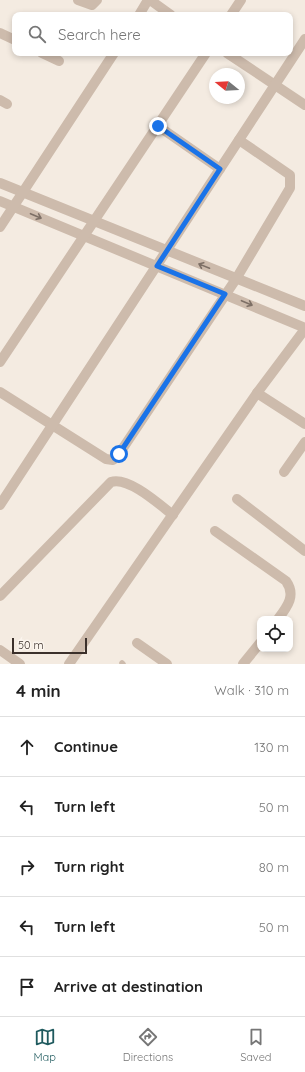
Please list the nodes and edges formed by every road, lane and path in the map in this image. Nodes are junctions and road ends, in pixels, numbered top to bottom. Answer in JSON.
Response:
{"nodes":[{"id":1,"x":78,"y":0,"type":"edge"},
{"id":2,"x":97,"y":0,"type":"edge"},
{"id":3,"x":149,"y":0,"type":"edge"},
{"id":4,"x":241,"y":0,"type":"edge"},
{"id":5,"x":141,"y":12,"type":"edge"},
{"id":6,"x":167,"y":12,"type":"edge"},
{"id":7,"x":233,"y":12,"type":"edge"},
{"id":8,"x":0,"y":33,"type":"edge"},
{"id":9,"x":12,"y":39,"type":"edge"},
{"id":10,"x":305,"y":39,"type":"edge"},
{"id":11,"x":48,"y":56,"type":"edge"},
{"id":12,"x":112,"y":56,"type":"edge"},
{"id":13,"x":204,"y":56,"type":"edge"},
{"id":14,"x":232,"y":56,"type":"edge"},
{"id":15,"x":59,"y":61,"type":"dead end"},
{"id":16,"x":274,"y":84,"type":"junction"},
{"id":17,"x":305,"y":105,"type":"edge"},
{"id":18,"x":158,"y":126,"type":"junction"},
{"id":19,"x":239,"y":140,"type":"junction"},
{"id":20,"x":220,"y":169,"type":"junction"},
{"id":21,"x":0,"y":183,"type":"edge"},
{"id":22,"x":23,"y":192,"type":"junction"},
{"id":23,"x":0,"y":201,"type":"edge"},
{"id":24,"x":14,"y":206,"type":"junction"},
{"id":25,"x":94,"y":220,"type":"junction"},
{"id":26,"x":0,"y":227,"type":"edge"},
{"id":27,"x":83,"y":236,"type":"junction"},
{"id":28,"x":168,"y":251,"type":"junction"},
{"id":29,"x":157,"y":266,"type":"junction"},
{"id":30,"x":236,"y":279,"type":"junction"},
{"id":31,"x":225,"y":294,"type":"junction"},
{"id":32,"x":305,"y":306,"type":"edge"},
{"id":33,"x":305,"y":328,"type":"edge"},
{"id":34,"x":0,"y":362,"type":"edge"},
{"id":35,"x":0,"y":392,"type":"edge"},
{"id":36,"x":257,"y":393,"type":"junction"},
{"id":37,"x":52,"y":424,"type":"junction"},
{"id":38,"x":305,"y":424,"type":"edge"},
{"id":39,"x":305,"y":442,"type":"edge"},
{"id":40,"x":284,"y":472,"type":"dead end"},
{"id":41,"x":237,"y":499,"type":"dead end"},
{"id":42,"x":0,"y":505,"type":"edge"},
{"id":43,"x":174,"y":515,"type":"junction"},
{"id":44,"x":215,"y":531,"type":"dead end"},
{"id":45,"x":305,"y":551,"type":"edge"},
{"id":46,"x":0,"y":596,"type":"edge"},
{"id":47,"x":280,"y":616,"type":"edge"},
{"id":48,"x":137,"y":643,"type":"dead end"},
{"id":49,"x":257,"y":647,"type":"edge"},
{"id":50,"x":0,"y":650,"type":"edge"},
{"id":51,"x":20,"y":664,"type":"edge"},
{"id":52,"x":69,"y":664,"type":"edge"},
{"id":53,"x":165,"y":664,"type":"edge"},
{"id":54,"x":243,"y":664,"type":"edge"}],
"edges":[{"from":1,"to":2,"type":"street"},
{"from":3,"to":5,"type":"street"},
{"from":3,"to":6,"type":"street"},
{"from":4,"to":7,"type":"street"},
{"from":8,"to":9,"type":"street"},
{"from":10,"to":16,"type":"street"},
{"from":11,"to":15,"type":"street"},
{"from":12,"to":22,"type":"street"},
{"from":13,"to":18,"type":"street"},
{"from":14,"to":16,"type":"street"},
{"from":16,"to":17,"type":"street"},
{"from":16,"to":19,"type":"street"},
{"from":18,"to":20,"type":"street"},
{"from":18,"to":25,"type":"street"},
{"from":19,"to":20,"type":"street"},
{"from":19,"to":30,"type":"street"},
{"from":20,"to":28,"type":"street"},
{"from":21,"to":22,"type":"street"},
{"from":22,"to":24,"type":"street"},
{"from":22,"to":25,"type":"street"},
{"from":23,"to":24,"type":"street"},
{"from":24,"to":26,"type":"street"},
{"from":24,"to":27,"type":"street","one_way":true},
{"from":25,"to":27,"type":"street"},
{"from":25,"to":28,"type":"street"},
{"from":27,"to":29,"type":"street"},
{"from":27,"to":34,"type":"street"},
{"from":28,"to":29,"type":"street"},
{"from":30,"to":28,"type":"street","one_way":true},
{"from":29,"to":31,"type":"street"},
{"from":29,"to":37,"type":"street"},
{"from":30,"to":31,"type":"street"},
{"from":30,"to":32,"type":"street"},
{"from":31,"to":33,"type":"street","one_way":true},
{"from":31,"to":37,"type":"street"},
{"from":33,"to":36,"type":"street"},
{"from":35,"to":37,"type":"street"},
{"from":36,"to":38,"type":"street"},
{"from":36,"to":43,"type":"street"},
{"from":37,"to":42,"type":"street"},
{"from":39,"to":40,"type":"street"},
{"from":41,"to":45,"type":"street"},
{"from":43,"to":46,"type":"street"},
{"from":43,"to":52,"type":"street"},
{"from":44,"to":47,"type":"street"},
{"from":48,"to":53,"type":"street"},
{"from":49,"to":54,"type":"street"},
{"from":50,"to":51,"type":"street"}]}
